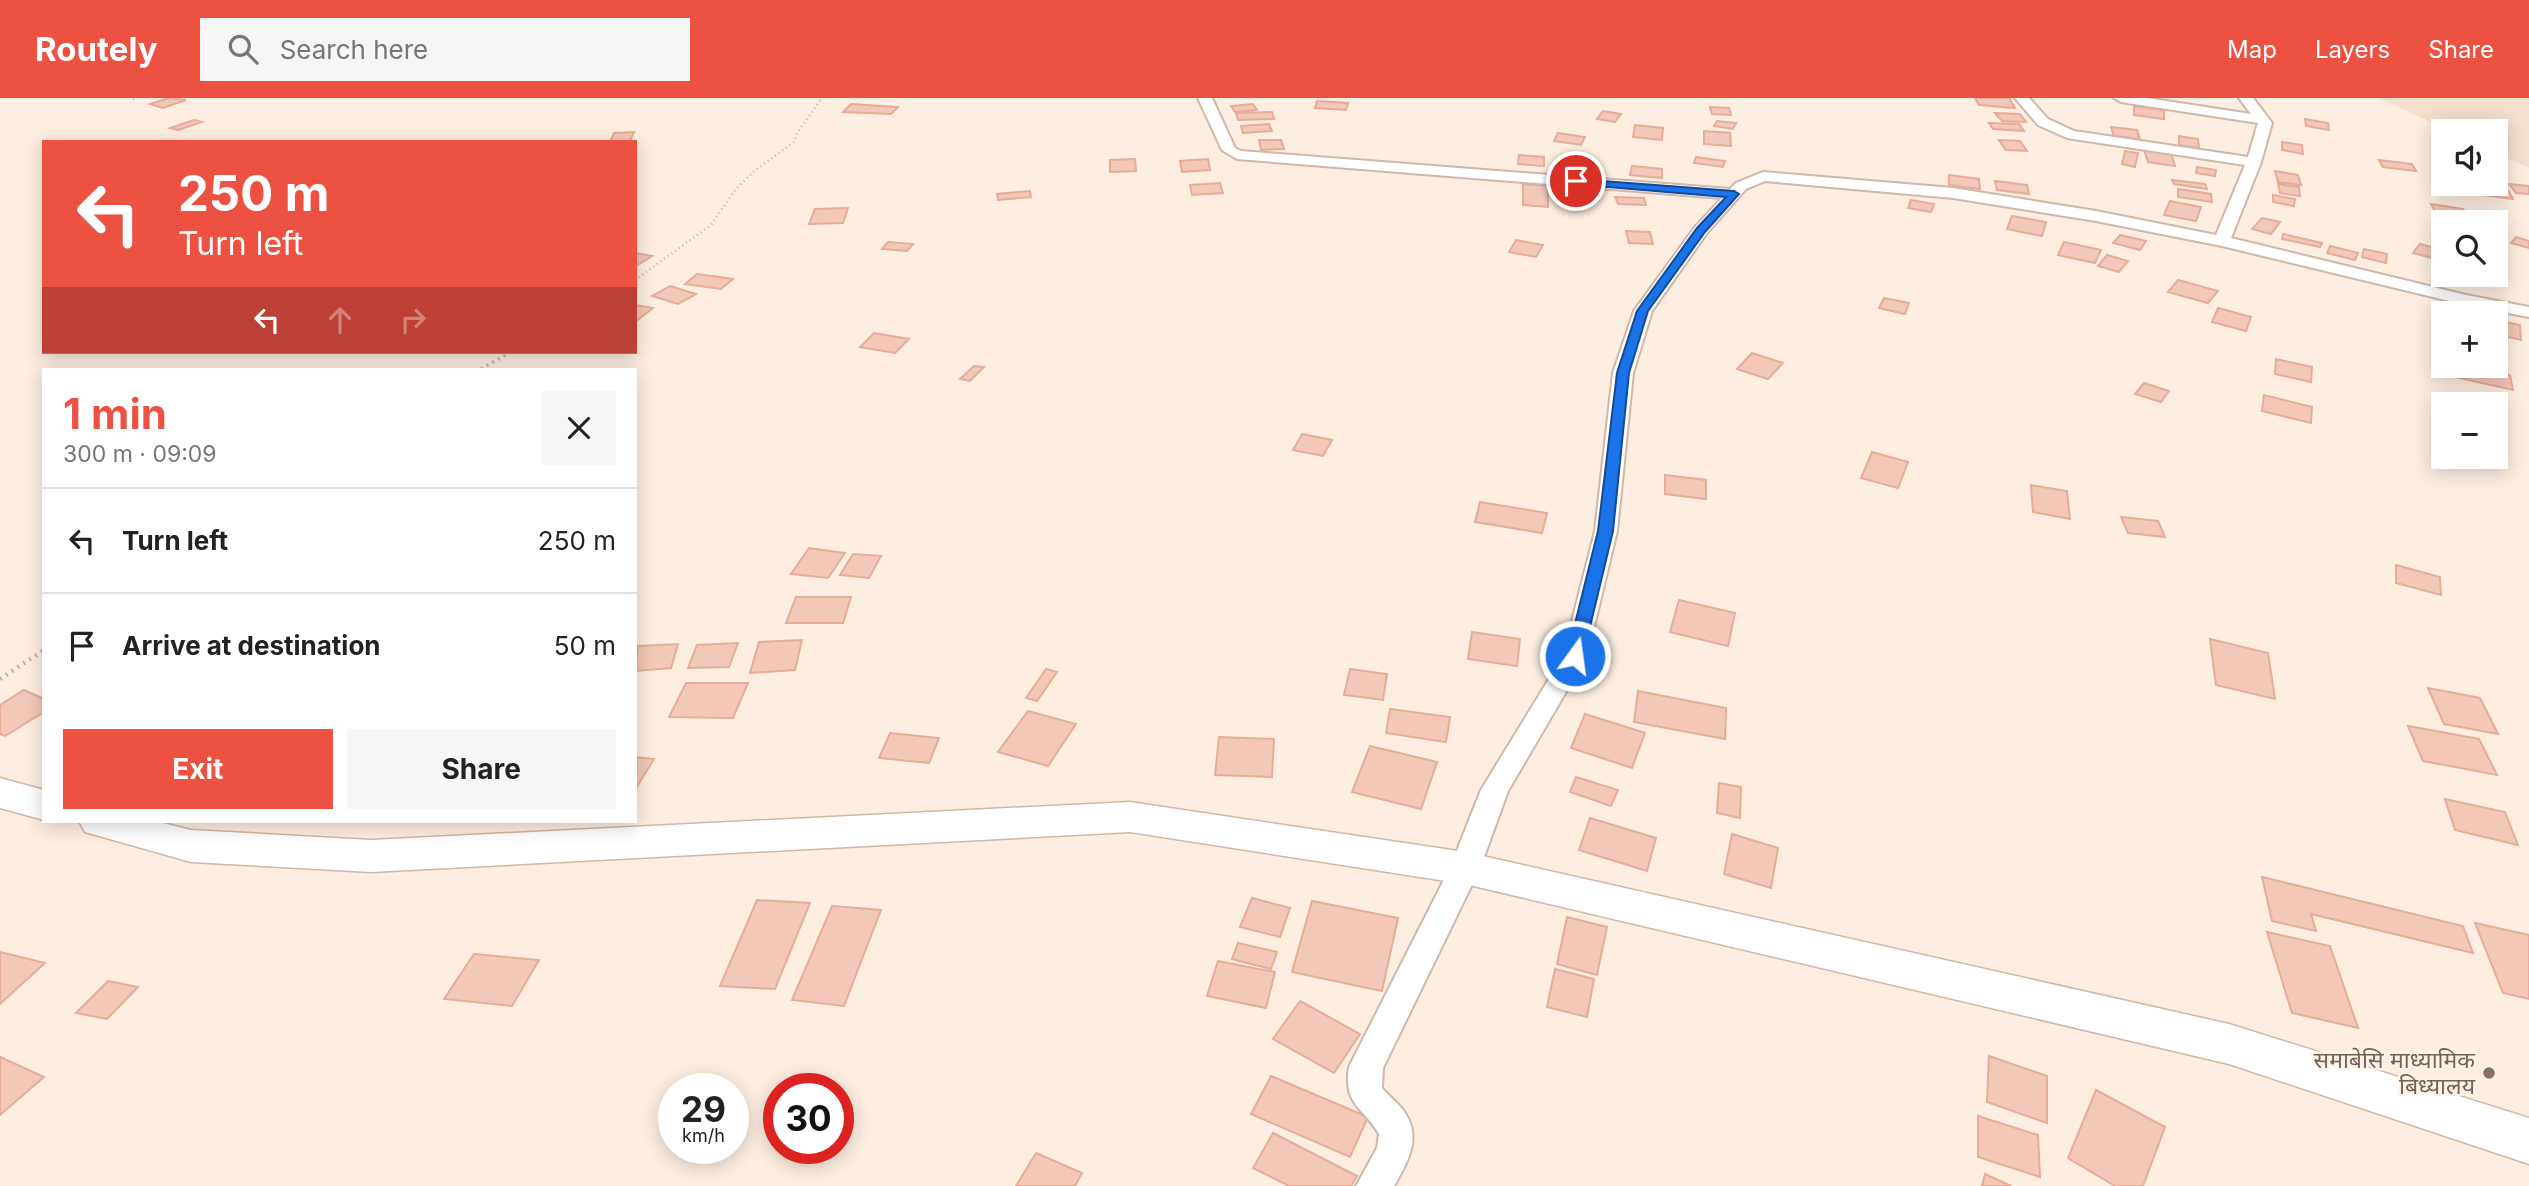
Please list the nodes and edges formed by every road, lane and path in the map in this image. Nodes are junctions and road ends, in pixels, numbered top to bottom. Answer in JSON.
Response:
{"nodes":[{"id":1,"x":822,"y":98,"type":"edge"},
{"id":2,"x":1205,"y":98,"type":"edge"},
{"id":3,"x":2022,"y":98,"type":"edge"},
{"id":4,"x":2121,"y":98,"type":"edge"},
{"id":5,"x":2246,"y":98,"type":"edge"},
{"id":6,"x":2263,"y":120,"type":"junction"},
{"id":7,"x":2254,"y":162,"type":"junction"},
{"id":8,"x":1734,"y":194,"type":"junction"},
{"id":9,"x":2222,"y":241,"type":"junction"},
{"id":10,"x":637,"y":279,"type":"edge"},
{"id":11,"x":2529,"y":312,"type":"edge"},
{"id":12,"x":507,"y":354,"type":"edge"},
{"id":13,"x":483,"y":368,"type":"edge"},
{"id":14,"x":42,"y":651,"type":"edge"},
{"id":15,"x":0,"y":679,"type":"edge"},
{"id":16,"x":0,"y":793,"type":"edge"},
{"id":17,"x":42,"y":804,"type":"edge"},
{"id":18,"x":106,"y":823,"type":"edge"},
{"id":19,"x":1465,"y":868,"type":"junction"},
{"id":20,"x":2529,"y":1141,"type":"edge"},
{"id":21,"x":1374,"y":1186,"type":"edge"}],
"edges":[{"from":1,"to":10,"type":"path"},
{"from":2,"to":8,"type":"street"},
{"from":3,"to":7,"type":"street"},
{"from":4,"to":6,"type":"street"},
{"from":5,"to":6,"type":"street"},
{"from":6,"to":7,"type":"street"},
{"from":7,"to":9,"type":"street"},
{"from":8,"to":9,"type":"street"},
{"from":8,"to":19,"type":"street"},
{"from":9,"to":11,"type":"street"},
{"from":12,"to":13,"type":"path"},
{"from":14,"to":15,"type":"path"},
{"from":16,"to":17,"type":"street"},
{"from":18,"to":19,"type":"street"},
{"from":19,"to":20,"type":"street"},
{"from":19,"to":21,"type":"street"}]}
